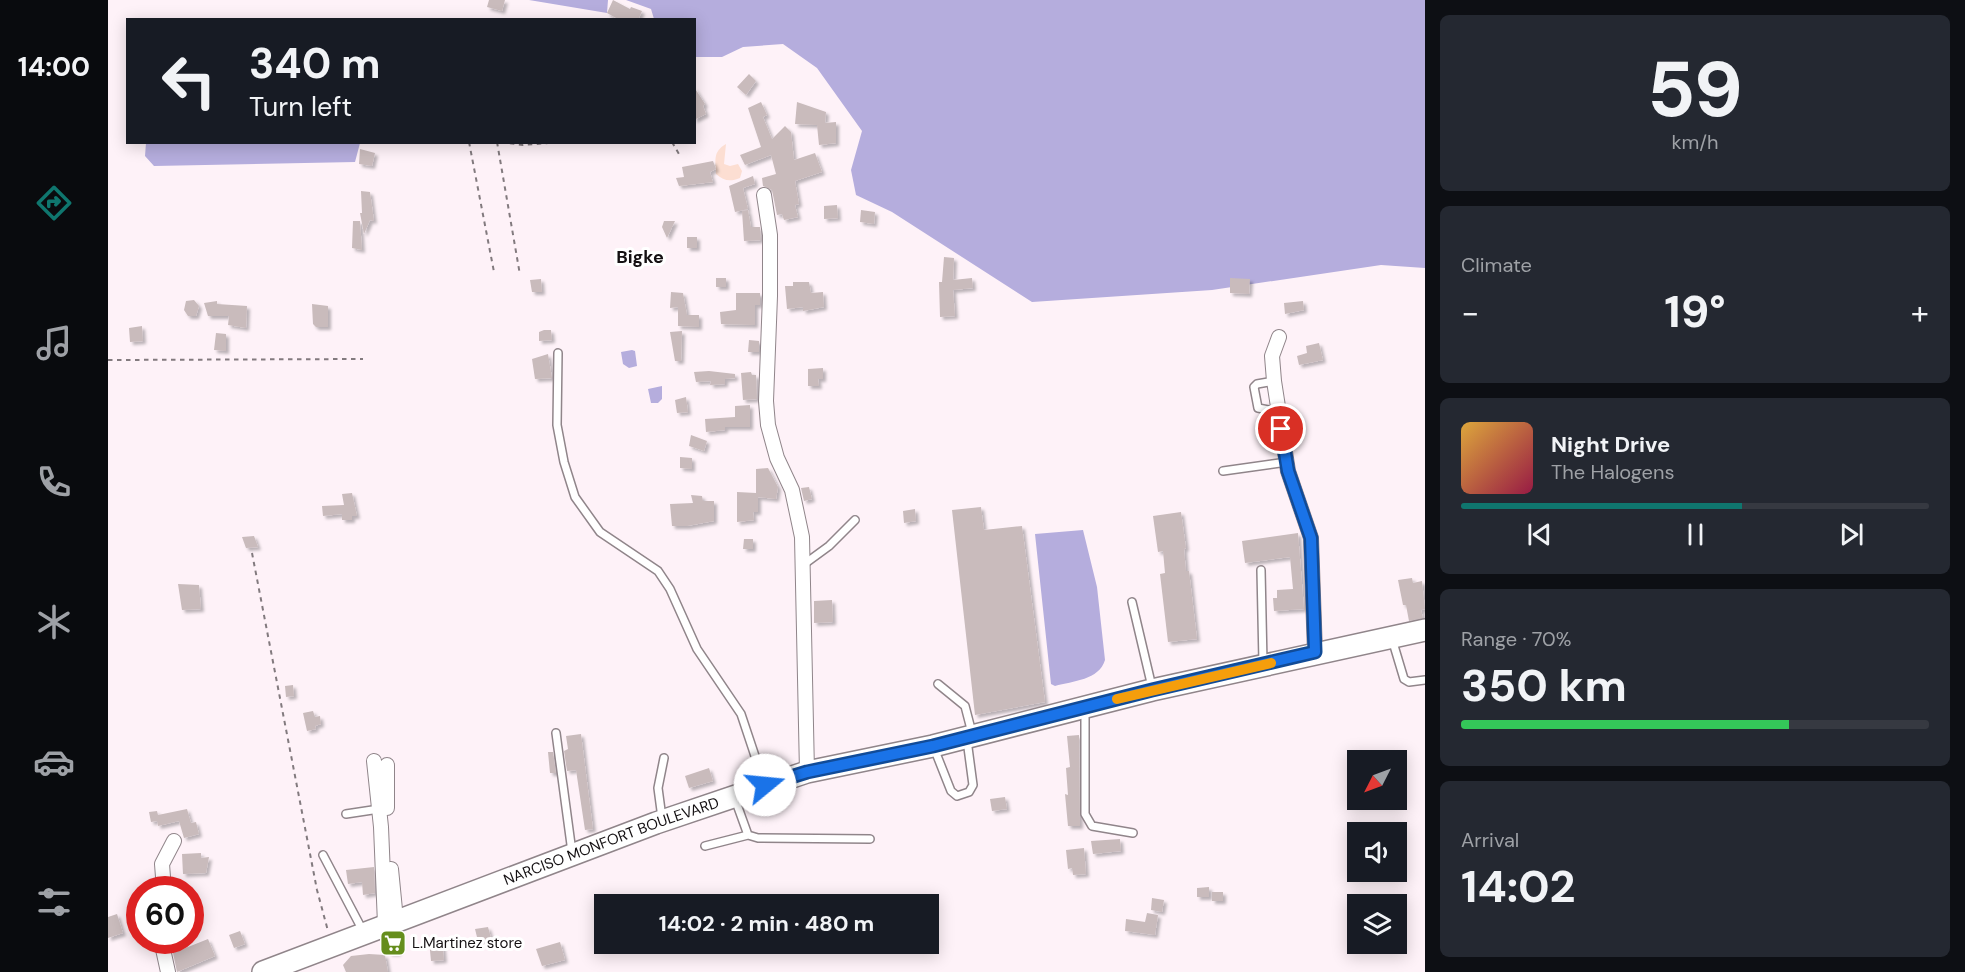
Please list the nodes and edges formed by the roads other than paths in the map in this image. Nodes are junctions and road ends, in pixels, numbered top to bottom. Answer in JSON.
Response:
{"nodes":[{"id":1,"x":764,"y":195,"type":"dead end"},
{"id":2,"x":1279,"y":337,"type":"dead end"},
{"id":3,"x":558,"y":353,"type":"dead end"},
{"id":4,"x":1274,"y":381,"type":"junction"},
{"id":5,"x":1279,"y":412,"type":"junction"},
{"id":6,"x":1287,"y":462,"type":"junction"},
{"id":7,"x":1223,"y":471,"type":"dead end"},
{"id":8,"x":855,"y":520,"type":"dead end"},
{"id":9,"x":803,"y":565,"type":"junction"},
{"id":10,"x":1261,"y":570,"type":"dead end"},
{"id":11,"x":1132,"y":602,"type":"dead end"},
{"id":12,"x":1425,"y":630,"type":"edge"},
{"id":13,"x":1391,"y":637,"type":"junction"},
{"id":14,"x":1315,"y":652,"type":"junction"},
{"id":15,"x":1263,"y":665,"type":"junction"},
{"id":16,"x":1425,"y":680,"type":"edge"},
{"id":17,"x":938,"y":684,"type":"dead end"},
{"id":18,"x":1152,"y":690,"type":"junction"},
{"id":19,"x":1085,"y":707,"type":"junction"},
{"id":20,"x":556,"y":733,"type":"dead end"},
{"id":21,"x":970,"y":736,"type":"junction"},
{"id":22,"x":933,"y":746,"type":"junction"},
{"id":23,"x":664,"y":758,"type":"dead end"},
{"id":24,"x":807,"y":772,"type":"junction"},
{"id":25,"x":765,"y":785,"type":"junction"},
{"id":26,"x":734,"y":796,"type":"junction"},
{"id":27,"x":379,"y":809,"type":"junction"},
{"id":28,"x":346,"y":814,"type":"dead end"},
{"id":29,"x":663,"y":820,"type":"junction"},
{"id":30,"x":1133,"y":833,"type":"dead end"},
{"id":31,"x":748,"y":835,"type":"junction"},
{"id":32,"x":870,"y":839,"type":"dead end"},
{"id":33,"x":174,"y":841,"type":"dead end"},
{"id":34,"x":705,"y":846,"type":"dead end"},
{"id":35,"x":323,"y":855,"type":"dead end"},
{"id":36,"x":572,"y":855,"type":"junction"},
{"id":37,"x":163,"y":876,"type":"edge"},
{"id":38,"x":391,"y":922,"type":"junction"},
{"id":39,"x":364,"y":934,"type":"junction"},
{"id":40,"x":164,"y":954,"type":"edge"},
{"id":41,"x":168,"y":972,"type":"edge"},
{"id":42,"x":263,"y":972,"type":"edge"}],
"edges":[{"from":1,"to":9,"type":"street"},
{"from":2,"to":4,"type":"street"},
{"from":3,"to":25,"type":"lane"},
{"from":4,"to":5,"type":"street"},
{"from":4,"to":5,"type":"lane"},
{"from":5,"to":6,"type":"street"},
{"from":6,"to":7,"type":"lane"},
{"from":6,"to":14,"type":"street"},
{"from":8,"to":9,"type":"lane"},
{"from":9,"to":24,"type":"street"},
{"from":10,"to":15,"type":"lane"},
{"from":11,"to":18,"type":"lane"},
{"from":12,"to":13,"type":"main road","name":"NARCISO MONFORT BOULEVARD"},
{"from":13,"to":14,"type":"main road","name":"NARCISO MONFORT BOULEVARD"},
{"from":13,"to":16,"type":"lane"},
{"from":14,"to":15,"type":"main road","name":"NARCISO MONFORT BOULEVARD"},
{"from":15,"to":18,"type":"main road","name":"NARCISO MONFORT BOULEVARD"},
{"from":17,"to":21,"type":"lane"},
{"from":18,"to":19,"type":"main road","name":"NARCISO MONFORT BOULEVARD"},
{"from":19,"to":21,"type":"main road","name":"NARCISO MONFORT BOULEVARD"},
{"from":19,"to":30,"type":"lane"},
{"from":20,"to":36,"type":"lane"},
{"from":21,"to":22,"type":"main road","name":"NARCISO MONFORT BOULEVARD"},
{"from":21,"to":22,"type":"lane"},
{"from":22,"to":24,"type":"main road","name":"NARCISO MONFORT BOULEVARD"},
{"from":23,"to":29,"type":"lane"},
{"from":24,"to":25,"type":"main road","name":"NARCISO MONFORT BOULEVARD"},
{"from":25,"to":26,"type":"main road","name":"NARCISO MONFORT BOULEVARD"},
{"from":26,"to":29,"type":"main road","name":"NARCISO MONFORT BOULEVARD"},
{"from":26,"to":31,"type":"lane"},
{"from":27,"to":28,"type":"lane"},
{"from":27,"to":38,"type":"street"},
{"from":27,"to":38,"type":"street"},
{"from":29,"to":36,"type":"main road","name":"NARCISO MONFORT BOULEVARD"},
{"from":31,"to":32,"type":"lane"},
{"from":31,"to":34,"type":"lane"},
{"from":33,"to":37,"type":"street"},
{"from":35,"to":39,"type":"lane"},
{"from":36,"to":38,"type":"main road","name":"NARCISO MONFORT BOULEVARD"},
{"from":38,"to":39,"type":"main road","name":"NARCISO MONFORT BOULEVARD"},
{"from":39,"to":42,"type":"main road","name":"NARCISO MONFORT BOULEVARD"},
{"from":40,"to":41,"type":"street"}]}
